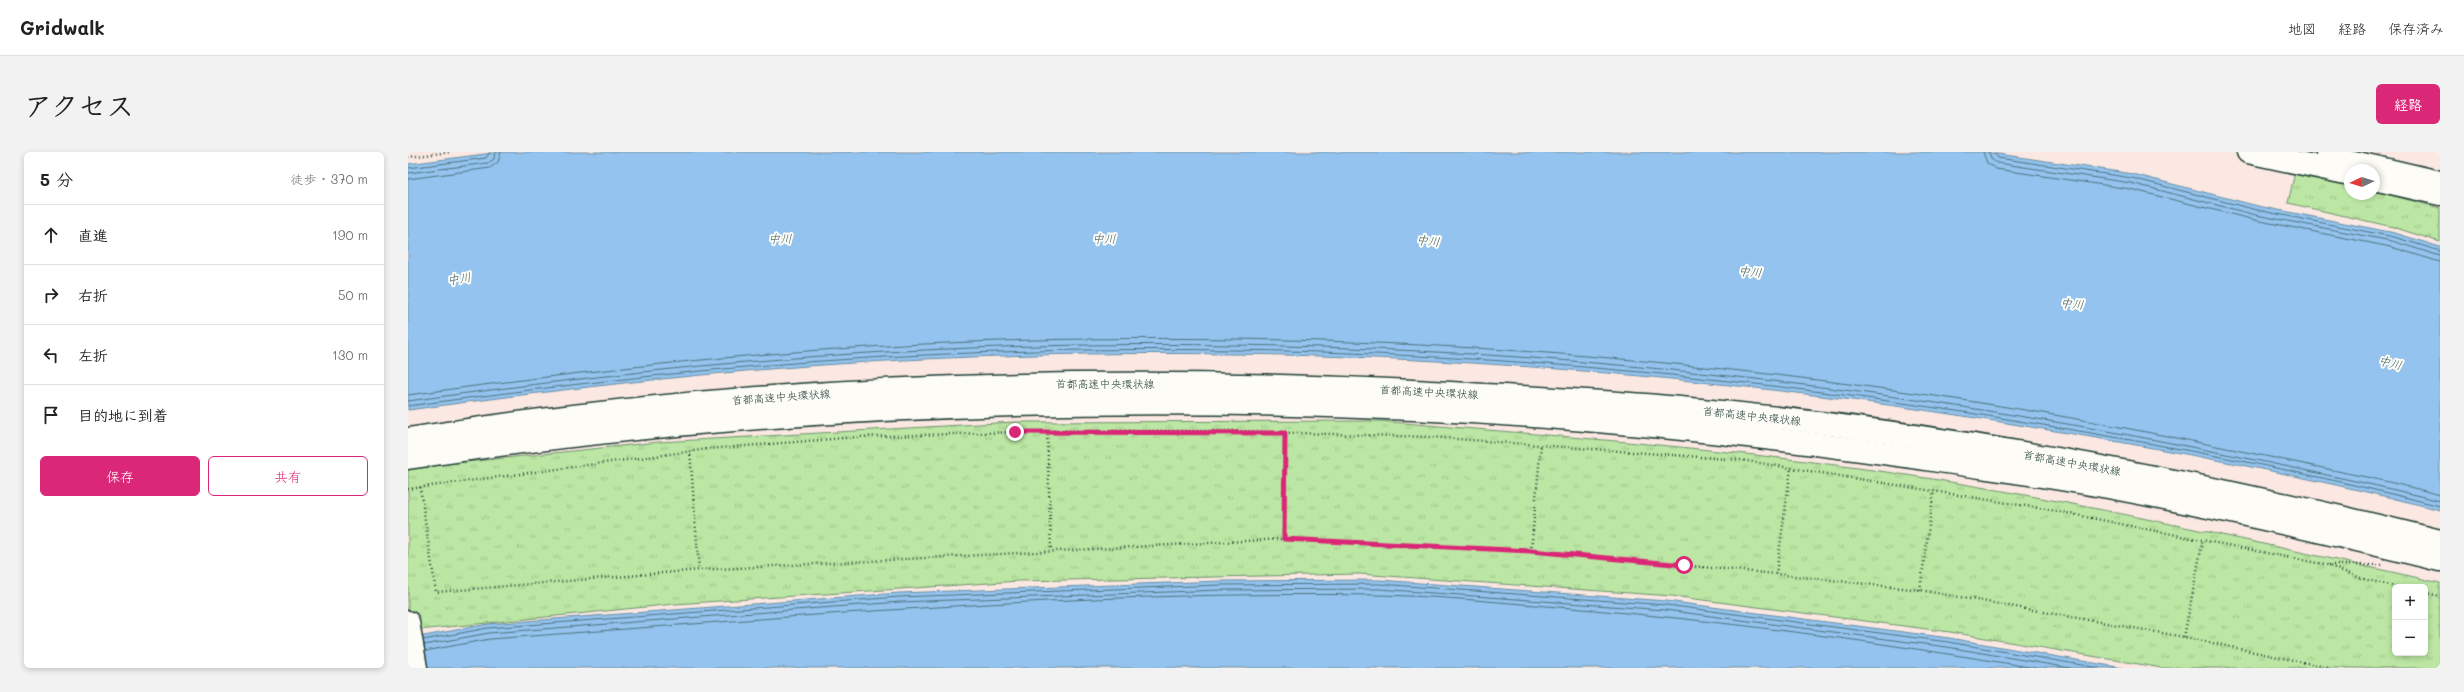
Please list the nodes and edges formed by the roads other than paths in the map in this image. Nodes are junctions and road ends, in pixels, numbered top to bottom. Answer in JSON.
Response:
{"nodes":[{"id":1,"x":2248,"y":152,"type":"edge"},
{"id":2,"x":2324,"y":152,"type":"edge"},
{"id":3,"x":2344,"y":173,"type":"edge"},
{"id":4,"x":2440,"y":179,"type":"edge"},
{"id":5,"x":2380,"y":180,"type":"edge"},
{"id":6,"x":2440,"y":194,"type":"edge"},
{"id":7,"x":408,"y":439,"type":"edge"},
{"id":8,"x":408,"y":458,"type":"edge"},
{"id":9,"x":2440,"y":541,"type":"edge"},
{"id":10,"x":2440,"y":560,"type":"edge"},
{"id":11,"x":408,"y":622,"type":"edge"},
{"id":12,"x":416,"y":668,"type":"edge"}],
"edges":[{"from":1,"to":3,"type":"main road"},
{"from":2,"to":4,"type":"street"},
{"from":5,"to":6,"type":"main road"},
{"from":7,"to":9,"type":"main road","name":"首都高速中央環状線"},
{"from":8,"to":10,"type":"main road","name":"首都高速中央環状線"},
{"from":11,"to":12,"type":"main road"}]}
